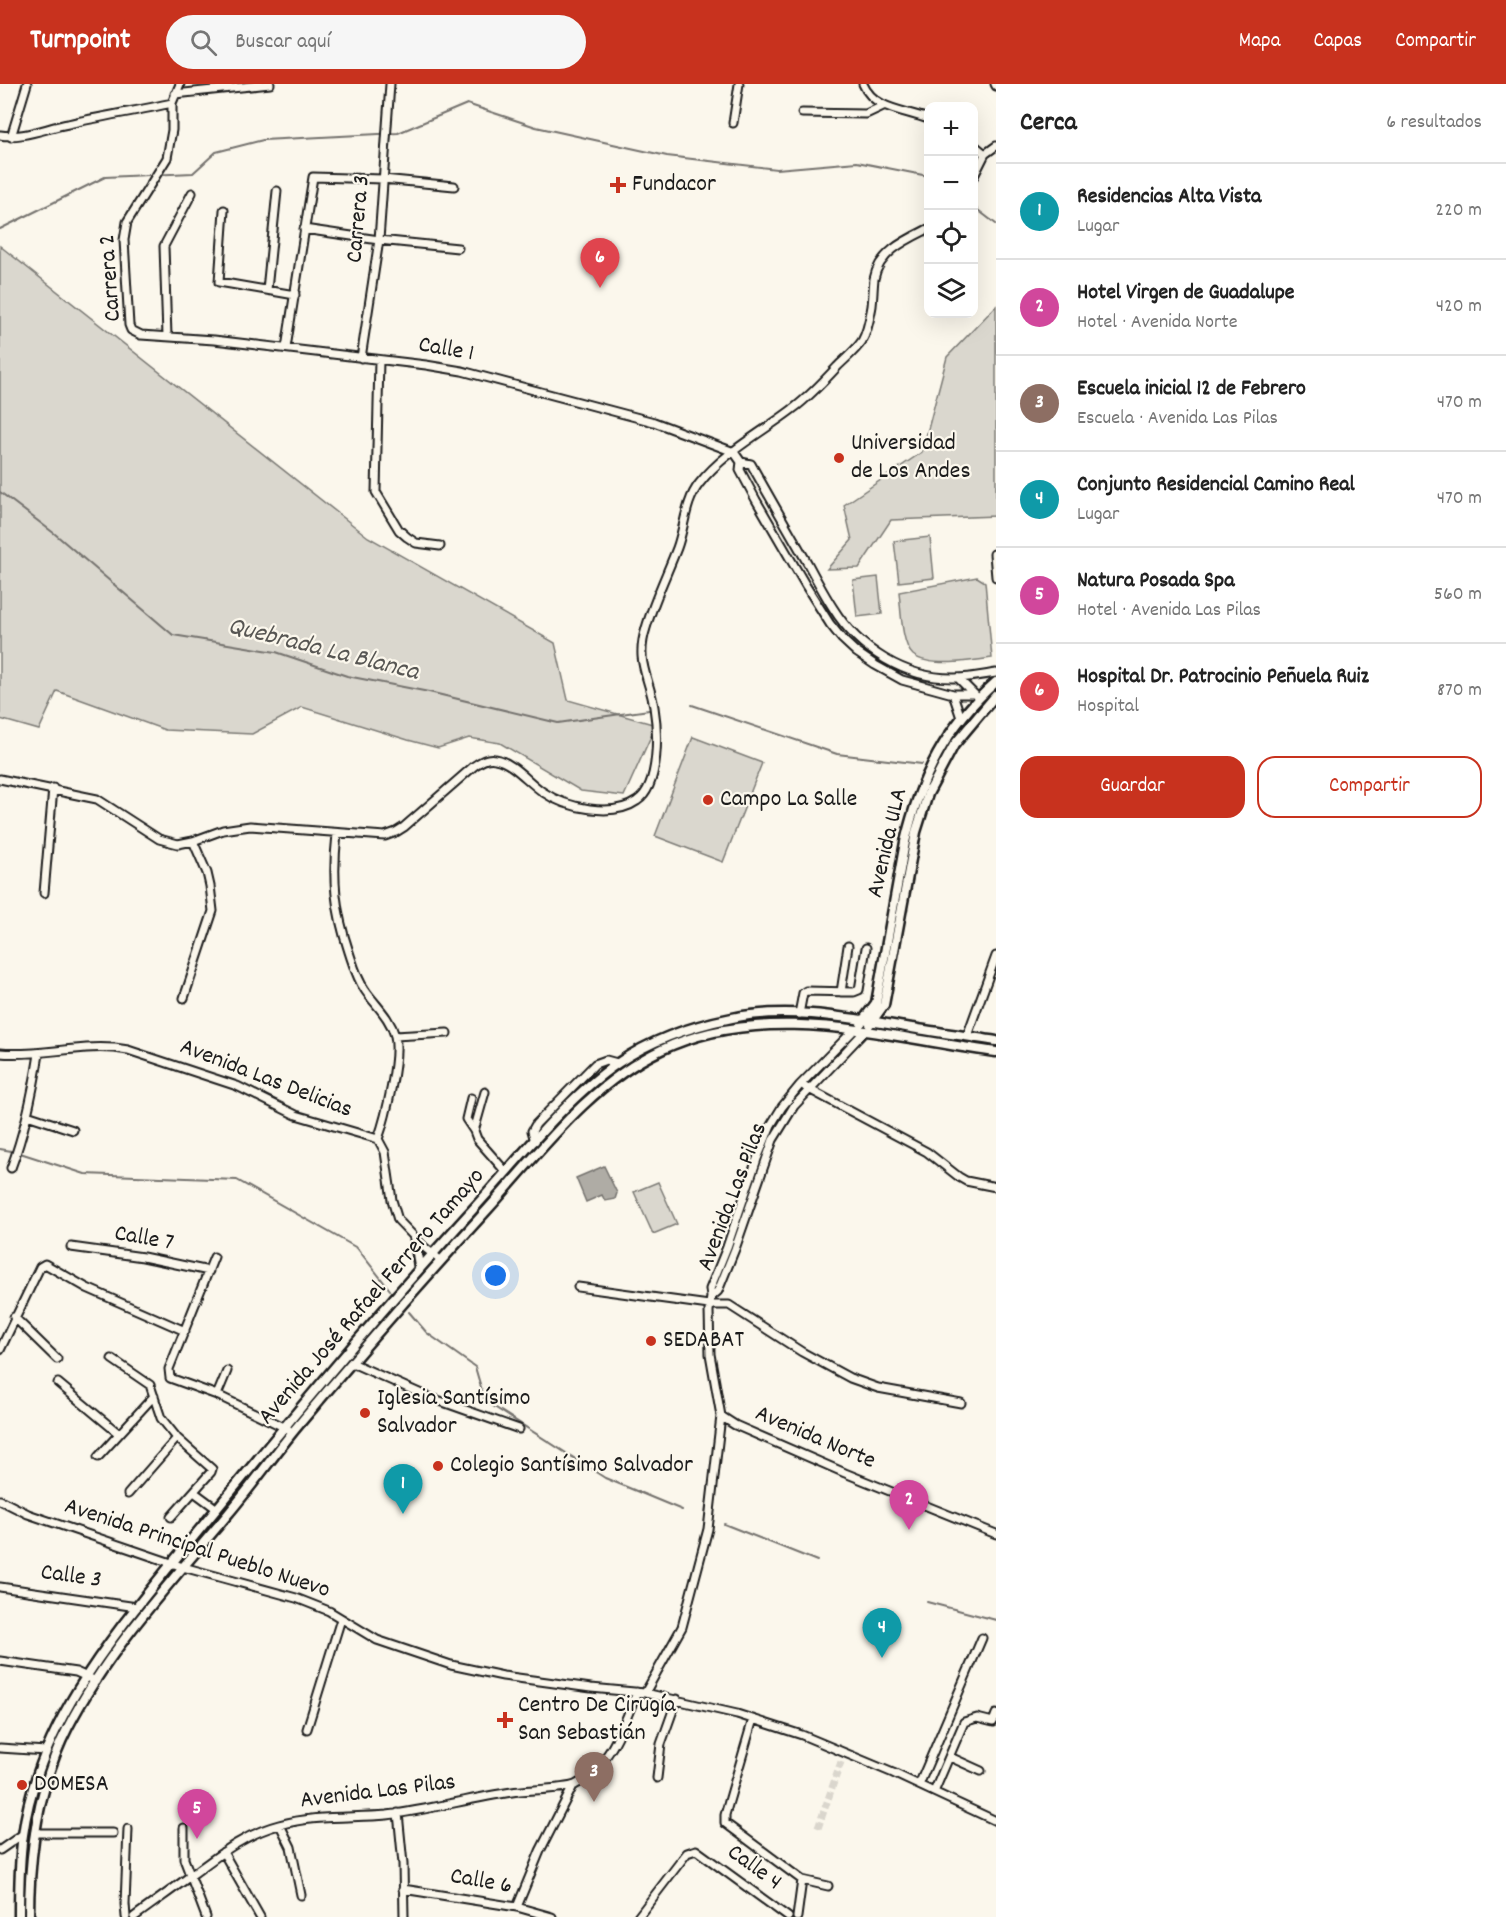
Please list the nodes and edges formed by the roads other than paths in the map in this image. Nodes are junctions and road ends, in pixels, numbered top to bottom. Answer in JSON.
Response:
{"nodes":[{"id":1,"x":27,"y":84,"type":"edge"},
{"id":2,"x":180,"y":84,"type":"edge"},
{"id":3,"x":270,"y":84,"type":"edge"},
{"id":4,"x":390,"y":84,"type":"edge"},
{"id":5,"x":739,"y":84,"type":"edge"},
{"id":6,"x":863,"y":84,"type":"edge"},
{"id":7,"x":175,"y":94,"type":"junction"},
{"id":8,"x":172,"y":103,"type":"junction"},
{"id":9,"x":883,"y":106,"type":"junction"},
{"id":10,"x":802,"y":113,"type":"dead end"},
{"id":11,"x":924,"y":118,"type":"edge"},
{"id":12,"x":733,"y":123,"type":"dead end"},
{"id":13,"x":0,"y":135,"type":"edge"},
{"id":14,"x":11,"y":137,"type":"junction"},
{"id":15,"x":996,"y":146,"type":"edge"},
{"id":16,"x":978,"y":149,"type":"edge"},
{"id":17,"x":985,"y":154,"type":"junction"},
{"id":18,"x":978,"y":168,"type":"edge"},
{"id":19,"x":383,"y":178,"type":"junction"},
{"id":20,"x":454,"y":186,"type":"dead end"},
{"id":21,"x":277,"y":190,"type":"dead end"},
{"id":22,"x":192,"y":193,"type":"dead end"},
{"id":23,"x":224,"y":210,"type":"dead end"},
{"id":24,"x":304,"y":229,"type":"junction"},
{"id":25,"x":924,"y":231,"type":"edge"},
{"id":26,"x":379,"y":240,"type":"junction"},
{"id":27,"x":458,"y":248,"type":"dead end"},
{"id":28,"x":267,"y":290,"type":"junction"},
{"id":29,"x":295,"y":295,"type":"junction"},
{"id":30,"x":141,"y":335,"type":"joint"},
{"id":31,"x":168,"y":336,"type":"junction"},
{"id":32,"x":286,"y":348,"type":"junction"},
{"id":33,"x":361,"y":358,"type":"junction"},
{"id":34,"x":379,"y":360,"type":"junction"},
{"id":35,"x":734,"y":452,"type":"junction"},
{"id":36,"x":741,"y":462,"type":"junction"},
{"id":37,"x":440,"y":546,"type":"dead end"},
{"id":38,"x":994,"y":554,"type":"dead end"},
{"id":39,"x":996,"y":577,"type":"edge"},
{"id":40,"x":996,"y":673,"type":"edge"},
{"id":41,"x":958,"y":678,"type":"junction"},
{"id":42,"x":996,"y":682,"type":"edge"},
{"id":43,"x":953,"y":694,"type":"junction"},
{"id":44,"x":996,"y":695,"type":"edge"},
{"id":45,"x":976,"y":696,"type":"junction"},
{"id":46,"x":987,"y":704,"type":"junction"},
{"id":47,"x":961,"y":718,"type":"junction"},
{"id":48,"x":0,"y":779,"type":"edge"},
{"id":49,"x":53,"y":788,"type":"junction"},
{"id":50,"x":337,"y":834,"type":"junction"},
{"id":51,"x":193,"y":841,"type":"junction"},
{"id":52,"x":44,"y":893,"type":"dead end"},
{"id":53,"x":848,"y":946,"type":"dead end"},
{"id":54,"x":866,"y":948,"type":"dead end"},
{"id":55,"x":996,"y":956,"type":"edge"},
{"id":56,"x":841,"y":992,"type":"junction"},
{"id":57,"x":184,"y":998,"type":"dead end"},
{"id":58,"x":799,"y":1014,"type":"junction"},
{"id":59,"x":868,"y":1021,"type":"junction"},
{"id":60,"x":854,"y":1030,"type":"junction"},
{"id":61,"x":865,"y":1031,"type":"junction"},
{"id":62,"x":447,"y":1033,"type":"dead end"},
{"id":63,"x":395,"y":1036,"type":"junction"},
{"id":64,"x":967,"y":1036,"type":"junction"},
{"id":65,"x":996,"y":1041,"type":"edge"},
{"id":66,"x":996,"y":1052,"type":"edge"},
{"id":67,"x":0,"y":1053,"type":"edge"},
{"id":68,"x":39,"y":1054,"type":"junction"},
{"id":69,"x":617,"y":1063,"type":"junction"},
{"id":70,"x":801,"y":1084,"type":"junction"},
{"id":71,"x":809,"y":1090,"type":"junction"},
{"id":72,"x":484,"y":1092,"type":"dead end"},
{"id":73,"x":471,"y":1098,"type":"dead end"},
{"id":74,"x":27,"y":1115,"type":"junction"},
{"id":75,"x":73,"y":1130,"type":"dead end"},
{"id":76,"x":474,"y":1131,"type":"junction"},
{"id":77,"x":378,"y":1139,"type":"junction"},
{"id":78,"x":535,"y":1141,"type":"junction"},
{"id":79,"x":10,"y":1168,"type":"dead end"},
{"id":80,"x":506,"y":1172,"type":"junction"},
{"id":81,"x":996,"y":1187,"type":"edge"},
{"id":82,"x":415,"y":1239,"type":"junction"},
{"id":83,"x":71,"y":1247,"type":"dead end"},
{"id":84,"x":432,"y":1254,"type":"junction"},
{"id":85,"x":214,"y":1257,"type":"dead end"},
{"id":86,"x":440,"y":1260,"type":"junction"},
{"id":87,"x":419,"y":1267,"type":"junction"},
{"id":88,"x":209,"y":1271,"type":"junction"},
{"id":89,"x":578,"y":1287,"type":"dead end"},
{"id":90,"x":711,"y":1297,"type":"junction"},
{"id":91,"x":709,"y":1305,"type":"junction"},
{"id":92,"x":14,"y":1317,"type":"junction"},
{"id":93,"x":185,"y":1331,"type":"junction"},
{"id":94,"x":0,"y":1350,"type":"edge"},
{"id":95,"x":57,"y":1359,"type":"dead end"},
{"id":96,"x":112,"y":1359,"type":"dead end"},
{"id":97,"x":352,"y":1363,"type":"junction"},
{"id":98,"x":227,"y":1371,"type":"dead end"},
{"id":99,"x":58,"y":1383,"type":"dead end"},
{"id":100,"x":217,"y":1395,"type":"junction"},
{"id":101,"x":154,"y":1396,"type":"junction"},
{"id":102,"x":961,"y":1403,"type":"dead end"},
{"id":103,"x":721,"y":1416,"type":"junction"},
{"id":104,"x":284,"y":1427,"type":"junction"},
{"id":105,"x":519,"y":1429,"type":"dead end"},
{"id":106,"x":118,"y":1433,"type":"junction"},
{"id":107,"x":292,"y":1433,"type":"junction"},
{"id":108,"x":177,"y":1438,"type":"junction"},
{"id":109,"x":98,"y":1456,"type":"dead end"},
{"id":110,"x":194,"y":1492,"type":"junction"},
{"id":111,"x":128,"y":1494,"type":"dead end"},
{"id":112,"x":0,"y":1500,"type":"edge"},
{"id":113,"x":217,"y":1509,"type":"junction"},
{"id":114,"x":171,"y":1517,"type":"dead end"},
{"id":115,"x":996,"y":1534,"type":"edge"},
{"id":116,"x":172,"y":1563,"type":"junction"},
{"id":117,"x":183,"y":1567,"type":"junction"},
{"id":118,"x":0,"y":1587,"type":"edge"},
{"id":119,"x":137,"y":1607,"type":"junction"},
{"id":120,"x":341,"y":1619,"type":"junction"},
{"id":121,"x":982,"y":1638,"type":"dead end"},
{"id":122,"x":0,"y":1661,"type":"edge"},
{"id":123,"x":86,"y":1676,"type":"junction"},
{"id":124,"x":96,"y":1681,"type":"junction"},
{"id":125,"x":641,"y":1692,"type":"junction"},
{"id":126,"x":677,"y":1699,"type":"junction"},
{"id":127,"x":753,"y":1719,"type":"junction"},
{"id":128,"x":995,"y":1720,"type":"edge"},
{"id":129,"x":307,"y":1729,"type":"dead end"},
{"id":130,"x":0,"y":1748,"type":"edge"},
{"id":131,"x":46,"y":1751,"type":"junction"},
{"id":132,"x":950,"y":1757,"type":"junction"},
{"id":133,"x":981,"y":1771,"type":"dead end"},
{"id":134,"x":657,"y":1778,"type":"dead end"},
{"id":135,"x":919,"y":1785,"type":"junction"},
{"id":136,"x":573,"y":1786,"type":"junction"},
{"id":137,"x":934,"y":1792,"type":"junction"},
{"id":138,"x":398,"y":1813,"type":"junction"},
{"id":139,"x":996,"y":1821,"type":"edge"},
{"id":140,"x":280,"y":1825,"type":"junction"},
{"id":141,"x":184,"y":1828,"type":"dead end"},
{"id":142,"x":128,"y":1829,"type":"dead end"},
{"id":143,"x":35,"y":1833,"type":"junction"},
{"id":144,"x":113,"y":1833,"type":"dead end"},
{"id":145,"x":23,"y":1834,"type":"junction"},
{"id":146,"x":0,"y":1850,"type":"edge"},
{"id":147,"x":223,"y":1852,"type":"junction"},
{"id":148,"x":192,"y":1875,"type":"junction"},
{"id":149,"x":802,"y":1881,"type":"junction"},
{"id":150,"x":828,"y":1886,"type":"dead end"},
{"id":151,"x":404,"y":1889,"type":"junction"},
{"id":152,"x":301,"y":1895,"type":"dead end"},
{"id":153,"x":517,"y":1908,"type":"junction"},
{"id":154,"x":19,"y":1917,"type":"edge"},
{"id":155,"x":29,"y":1917,"type":"edge"},
{"id":156,"x":126,"y":1917,"type":"edge"},
{"id":157,"x":134,"y":1917,"type":"edge"},
{"id":158,"x":206,"y":1917,"type":"edge"},
{"id":159,"x":260,"y":1917,"type":"edge"},
{"id":160,"x":404,"y":1917,"type":"edge"},
{"id":161,"x":552,"y":1917,"type":"edge"},
{"id":162,"x":638,"y":1917,"type":"edge"},
{"id":163,"x":788,"y":1917,"type":"edge"},
{"id":164,"x":797,"y":1917,"type":"edge"}],
"edges":[{"from":1,"to":14,"type":"street"},
{"from":2,"to":7,"type":"street","name":"Carrera 2"},
{"from":3,"to":7,"type":"street"},
{"from":4,"to":19,"type":"street","name":"Carrera 3"},
{"from":5,"to":12,"type":"street"},
{"from":6,"to":9,"type":"street"},
{"from":7,"to":8,"type":"street","name":"Carrera 2"},
{"from":8,"to":14,"type":"street"},
{"from":8,"to":30,"type":"street","name":"Carrera 2"},
{"from":9,"to":10,"type":"street"},
{"from":9,"to":11,"type":"street"},
{"from":13,"to":14,"type":"street"},
{"from":15,"to":17,"type":"street"},
{"from":16,"to":17,"type":"street"},
{"from":17,"to":18,"type":"street"},
{"from":19,"to":20,"type":"street"},
{"from":19,"to":24,"type":"street"},
{"from":19,"to":26,"type":"street","name":"Carrera 3"},
{"from":21,"to":28,"type":"street"},
{"from":22,"to":31,"type":"street"},
{"from":23,"to":28,"type":"street"},
{"from":24,"to":26,"type":"street"},
{"from":24,"to":29,"type":"street"},
{"from":25,"to":35,"type":"street"},
{"from":26,"to":27,"type":"street"},
{"from":26,"to":33,"type":"street","name":"Carrera 3"},
{"from":28,"to":29,"type":"street"},
{"from":29,"to":32,"type":"street"},
{"from":30,"to":31,"type":"street","name":"Calle 1"},
{"from":31,"to":32,"type":"street","name":"Calle 1"},
{"from":32,"to":33,"type":"street","name":"Calle 1"},
{"from":33,"to":34,"type":"street","name":"Calle 1"},
{"from":34,"to":35,"type":"street","name":"Calle 1"},
{"from":34,"to":37,"type":"street"},
{"from":35,"to":36,"type":"street"},
{"from":35,"to":50,"type":"street"},
{"from":36,"to":41,"type":"street"},
{"from":36,"to":43,"type":"street"},
{"from":38,"to":39,"type":"street"},
{"from":40,"to":41,"type":"street"},
{"from":41,"to":45,"type":"street"},
{"from":42,"to":45,"type":"street","name":"Avenida ULA"},
{"from":43,"to":45,"type":"street"},
{"from":43,"to":47,"type":"street"},
{"from":44,"to":46,"type":"street","name":"Avenida ULA"},
{"from":45,"to":46,"type":"street"},
{"from":45,"to":47,"type":"street","name":"Avenida ULA"},
{"from":46,"to":59,"type":"street","name":"Avenida ULA"},
{"from":47,"to":59,"type":"street","name":"Avenida ULA"},
{"from":48,"to":49,"type":"street"},
{"from":49,"to":51,"type":"street"},
{"from":49,"to":52,"type":"street"},
{"from":50,"to":51,"type":"street"},
{"from":50,"to":63,"type":"street"},
{"from":51,"to":57,"type":"street"},
{"from":53,"to":56,"type":"street"},
{"from":54,"to":56,"type":"street"},
{"from":55,"to":64,"type":"street"},
{"from":56,"to":58,"type":"street"},
{"from":58,"to":59,"type":"street","name":"Avenida José Rafael Ferrero Tamayo"},
{"from":58,"to":69,"type":"street","name":"Avenida José Rafael Ferrero Tamayo"},
{"from":59,"to":60,"type":"street","name":"Avenida ULA"},
{"from":59,"to":61,"type":"street","name":"Avenida ULA"},
{"from":59,"to":64,"type":"street","name":"Avenida José Rafael Ferrero Tamayo"},
{"from":60,"to":61,"type":"street","name":"Avenida José Rafael Ferrero Tamayo"},
{"from":60,"to":70,"type":"street","name":"Avenida Las Pilas"},
{"from":60,"to":86,"type":"street","name":"Avenida José Rafael Ferrero Tamayo"},
{"from":61,"to":66,"type":"street","name":"Avenida José Rafael Ferrero Tamayo"},
{"from":61,"to":71,"type":"street","name":"Avenida Las Pilas"},
{"from":62,"to":63,"type":"street"},
{"from":63,"to":77,"type":"street"},
{"from":64,"to":65,"type":"street","name":"Avenida José Rafael Ferrero Tamayo"},
{"from":67,"to":68,"type":"street","name":"Avenida Las Delicias"},
{"from":68,"to":74,"type":"street"},
{"from":68,"to":77,"type":"street","name":"Avenida Las Delicias"},
{"from":69,"to":78,"type":"street","name":"Avenida José Rafael Ferrero Tamayo"},
{"from":69,"to":78,"type":"street"},
{"from":70,"to":71,"type":"street"},
{"from":70,"to":90,"type":"street","name":"Avenida Las Pilas"},
{"from":71,"to":81,"type":"street"},
{"from":71,"to":90,"type":"street","name":"Avenida Las Pilas"},
{"from":72,"to":76,"type":"street"},
{"from":73,"to":76,"type":"street"},
{"from":74,"to":75,"type":"street"},
{"from":74,"to":79,"type":"street"},
{"from":76,"to":80,"type":"street"},
{"from":77,"to":82,"type":"street","name":"Avenida Las Delicias"},
{"from":78,"to":80,"type":"street","name":"Avenida José Rafael Ferrero Tamayo"},
{"from":80,"to":84,"type":"street","name":"Avenida José Rafael Ferrero Tamayo"},
{"from":82,"to":84,"type":"street","name":"Avenida Las Delicias"},
{"from":82,"to":87,"type":"street"},
{"from":83,"to":88,"type":"street","name":"Calle 7"},
{"from":84,"to":86,"type":"street","name":"Avenida Las Delicias"},
{"from":84,"to":87,"type":"street","name":"Avenida José Rafael Ferrero Tamayo"},
{"from":85,"to":88,"type":"street"},
{"from":86,"to":97,"type":"street","name":"Avenida José Rafael Ferrero Tamayo"},
{"from":87,"to":104,"type":"street","name":"Avenida José Rafael Ferrero Tamayo"},
{"from":88,"to":93,"type":"street"},
{"from":89,"to":91,"type":"street"},
{"from":90,"to":91,"type":"street","name":"Avenida Las Pilas"},
{"from":91,"to":102,"type":"street"},
{"from":91,"to":103,"type":"street","name":"Avenida Las Pilas"},
{"from":92,"to":93,"type":"street"},
{"from":92,"to":94,"type":"street"},
{"from":92,"to":95,"type":"street"},
{"from":93,"to":100,"type":"street"},
{"from":96,"to":101,"type":"street"},
{"from":97,"to":105,"type":"street"},
{"from":97,"to":107,"type":"street","name":"Avenida José Rafael Ferrero Tamayo"},
{"from":98,"to":100,"type":"street"},
{"from":99,"to":106,"type":"street"},
{"from":100,"to":104,"type":"street"},
{"from":101,"to":106,"type":"street"},
{"from":101,"to":108,"type":"street"},
{"from":103,"to":115,"type":"street","name":"Avenida Norte"},
{"from":103,"to":125,"type":"street","name":"Avenida Las Pilas"},
{"from":104,"to":107,"type":"street"},
{"from":104,"to":113,"type":"street","name":"Avenida José Rafael Ferrero Tamayo"},
{"from":106,"to":109,"type":"street"},
{"from":107,"to":117,"type":"street","name":"Avenida José Rafael Ferrero Tamayo"},
{"from":108,"to":110,"type":"street"},
{"from":108,"to":111,"type":"street"},
{"from":110,"to":113,"type":"street"},
{"from":110,"to":114,"type":"street"},
{"from":112,"to":116,"type":"street","name":"Avenida Principal Pueblo Nuevo"},
{"from":113,"to":116,"type":"street","name":"Avenida José Rafael Ferrero Tamayo"},
{"from":116,"to":117,"type":"street","name":"Avenida Principal Pueblo Nuevo"},
{"from":116,"to":119,"type":"street","name":"Avenida José Rafael Ferrero Tamayo"},
{"from":117,"to":120,"type":"street","name":"Avenida Principal Pueblo Nuevo"},
{"from":117,"to":124,"type":"street","name":"Avenida José Rafael Ferrero Tamayo"},
{"from":118,"to":119,"type":"street","name":"Calle 3"},
{"from":119,"to":123,"type":"street","name":"Avenida José Rafael Ferrero Tamayo"},
{"from":120,"to":125,"type":"street","name":"Avenida Principal Pueblo Nuevo"},
{"from":120,"to":129,"type":"street"},
{"from":121,"to":135,"type":"street"},
{"from":122,"to":123,"type":"street"},
{"from":123,"to":124,"type":"street"},
{"from":123,"to":131,"type":"street","name":"Avenida José Rafael Ferrero Tamayo"},
{"from":124,"to":143,"type":"street","name":"Avenida José Rafael Ferrero Tamayo"},
{"from":125,"to":126,"type":"street","name":"Avenida Principal Pueblo Nuevo"},
{"from":125,"to":136,"type":"street","name":"Avenida Las Pilas"},
{"from":126,"to":127,"type":"street","name":"Avenida Principal Pueblo Nuevo"},
{"from":126,"to":134,"type":"street"},
{"from":127,"to":135,"type":"street","name":"Avenida Principal Pueblo Nuevo"},
{"from":127,"to":149,"type":"street"},
{"from":128,"to":132,"type":"street"},
{"from":130,"to":131,"type":"street"},
{"from":131,"to":145,"type":"street","name":"Avenida José Rafael Ferrero Tamayo"},
{"from":132,"to":133,"type":"street"},
{"from":132,"to":137,"type":"street"},
{"from":135,"to":137,"type":"street","name":"Avenida Principal Pueblo Nuevo"},
{"from":136,"to":138,"type":"street","name":"Avenida Las Pilas"},
{"from":136,"to":153,"type":"street"},
{"from":137,"to":139,"type":"street","name":"Avenida Principal Pueblo Nuevo"},
{"from":138,"to":140,"type":"street","name":"Avenida Las Pilas"},
{"from":138,"to":151,"type":"street"},
{"from":140,"to":147,"type":"street","name":"Avenida Las Pilas"},
{"from":140,"to":152,"type":"street"},
{"from":141,"to":148,"type":"street"},
{"from":142,"to":156,"type":"street"},
{"from":143,"to":144,"type":"street"},
{"from":143,"to":155,"type":"street","name":"Avenida José Rafael Ferrero Tamayo"},
{"from":145,"to":146,"type":"street"},
{"from":145,"to":154,"type":"street","name":"Avenida José Rafael Ferrero Tamayo"},
{"from":147,"to":148,"type":"street","name":"Avenida Las Pilas"},
{"from":147,"to":159,"type":"street"},
{"from":148,"to":157,"type":"street","name":"Avenida Las Pilas"},
{"from":148,"to":158,"type":"street"},
{"from":149,"to":150,"type":"street"},
{"from":149,"to":164,"type":"street"},
{"from":151,"to":153,"type":"street","name":"Calle 6"},
{"from":151,"to":160,"type":"street"},
{"from":153,"to":161,"type":"street","name":"Calle 6"},
{"from":162,"to":163,"type":"street","name":"Calle 4"}]}
